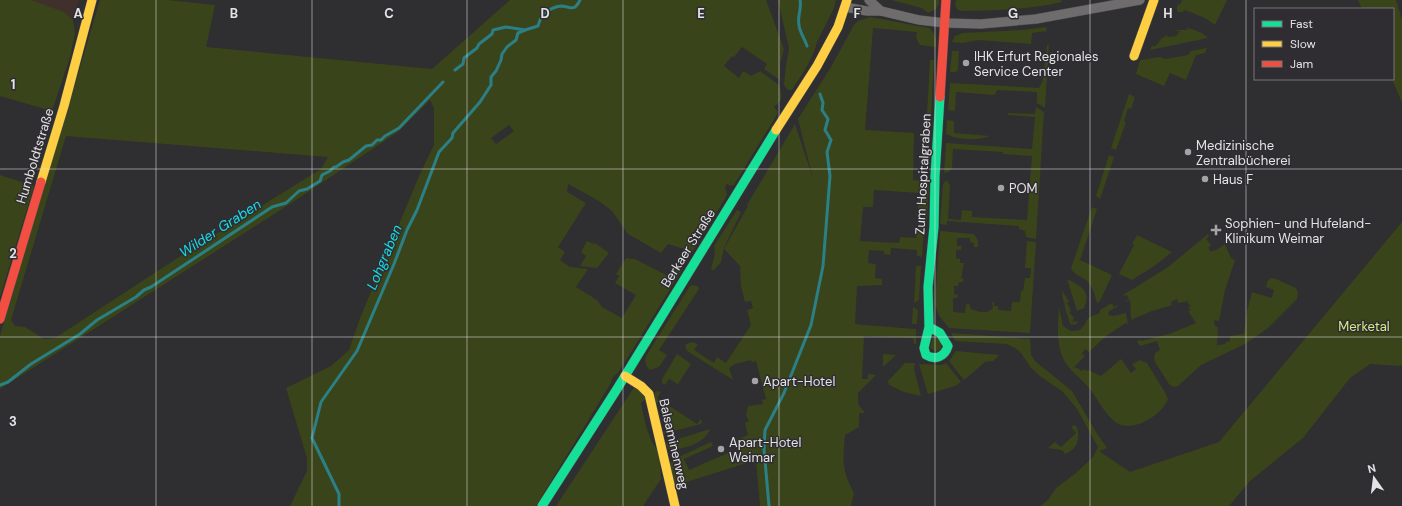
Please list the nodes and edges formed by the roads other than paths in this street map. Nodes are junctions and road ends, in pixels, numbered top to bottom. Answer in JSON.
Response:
{"nodes":[{"id":1,"x":92,"y":0,"type":"edge"},
{"id":2,"x":869,"y":0,"type":"edge"},
{"id":3,"x":946,"y":0,"type":"edge"},
{"id":4,"x":1140,"y":0,"type":"edge"},
{"id":5,"x":1154,"y":0,"type":"edge"},
{"id":6,"x":846,"y":4,"type":"edge"},
{"id":7,"x":881,"y":11,"type":"junction"},
{"id":8,"x":945,"y":23,"type":"junction"},
{"id":9,"x":1134,"y":56,"type":"dead end"},
{"id":10,"x":0,"y":319,"type":"edge"},
{"id":11,"x":929,"y":327,"type":"dead end"},
{"id":12,"x":625,"y":376,"type":"junction"},
{"id":13,"x":542,"y":506,"type":"edge"},
{"id":14,"x":675,"y":506,"type":"edge"}],
"edges":[{"from":1,"to":10,"type":"street","name":"Humboldtstraße"},
{"from":2,"to":7,"type":"street"},
{"from":3,"to":8,"type":"street","name":"Zum Hospitalgraben"},
{"from":4,"to":8,"type":"street"},
{"from":5,"to":9,"type":"street"},
{"from":6,"to":7,"type":"street"},
{"from":6,"to":12,"type":"street","name":"Berkaer Straße"},
{"from":7,"to":8,"type":"street"},
{"from":8,"to":11,"type":"street","name":"Zum Hospitalgraben"},
{"from":12,"to":13,"type":"street","name":"Berkaer Straße"},
{"from":12,"to":14,"type":"street","name":"Balsaminenweg"}]}
